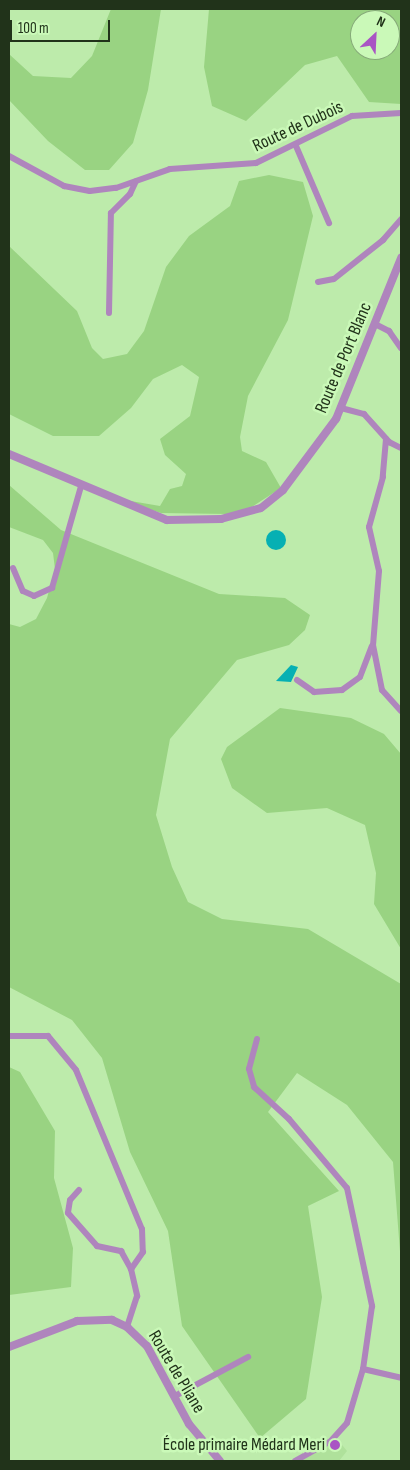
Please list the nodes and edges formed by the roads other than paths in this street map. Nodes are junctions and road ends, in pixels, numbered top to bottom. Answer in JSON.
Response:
{"nodes":[{"id":1,"x":401,"y":113,"type":"edge"},
{"id":2,"x":296,"y":146,"type":"junction"},
{"id":3,"x":9,"y":156,"type":"edge"},
{"id":4,"x":136,"y":181,"type":"junction"},
{"id":5,"x":401,"y":219,"type":"edge"},
{"id":6,"x":329,"y":223,"type":"dead end"},
{"id":7,"x":401,"y":258,"type":"edge"},
{"id":8,"x":318,"y":282,"type":"dead end"},
{"id":9,"x":109,"y":313,"type":"dead end"},
{"id":10,"x":374,"y":324,"type":"junction"},
{"id":11,"x":401,"y":348,"type":"edge"},
{"id":12,"x":341,"y":408,"type":"junction"},
{"id":13,"x":386,"y":439,"type":"junction"},
{"id":14,"x":401,"y":448,"type":"edge"},
{"id":15,"x":9,"y":454,"type":"edge"},
{"id":16,"x":81,"y":486,"type":"junction"},
{"id":17,"x":13,"y":568,"type":"dead end"},
{"id":18,"x":373,"y":645,"type":"junction"},
{"id":19,"x":297,"y":680,"type":"dead end"},
{"id":20,"x":401,"y":711,"type":"edge"},
{"id":21,"x":9,"y":1036,"type":"edge"},
{"id":22,"x":257,"y":1038,"type":"dead end"},
{"id":23,"x":79,"y":1190,"type":"dead end"},
{"id":24,"x":131,"y":1269,"type":"junction"},
{"id":25,"x":127,"y":1327,"type":"junction"},
{"id":26,"x":9,"y":1347,"type":"edge"},
{"id":27,"x":248,"y":1357,"type":"dead end"},
{"id":28,"x":363,"y":1369,"type":"junction"},
{"id":29,"x":401,"y":1378,"type":"edge"},
{"id":30,"x":174,"y":1396,"type":"junction"},
{"id":31,"x":220,"y":1461,"type":"edge"},
{"id":32,"x":295,"y":1461,"type":"edge"}],
"edges":[{"from":1,"to":2,"type":"street","name":"Route de Dubois"},
{"from":2,"to":4,"type":"street","name":"Route de Dubois"},
{"from":2,"to":6,"type":"street"},
{"from":3,"to":4,"type":"street","name":"Route de Dubois"},
{"from":4,"to":9,"type":"street"},
{"from":5,"to":8,"type":"street"},
{"from":7,"to":10,"type":"street","name":"Route de Port Blanc"},
{"from":10,"to":11,"type":"street"},
{"from":10,"to":12,"type":"street","name":"Route de Port Blanc"},
{"from":12,"to":13,"type":"street"},
{"from":12,"to":16,"type":"street","name":"Route de Port Blanc"},
{"from":13,"to":14,"type":"street"},
{"from":13,"to":18,"type":"street"},
{"from":15,"to":16,"type":"street","name":"Route de Port Blanc"},
{"from":16,"to":17,"type":"street"},
{"from":18,"to":19,"type":"street"},
{"from":18,"to":20,"type":"street"},
{"from":21,"to":24,"type":"street"},
{"from":22,"to":28,"type":"street"},
{"from":23,"to":24,"type":"street"},
{"from":24,"to":25,"type":"street"},
{"from":25,"to":26,"type":"street","name":"Route de Pliane"},
{"from":25,"to":30,"type":"street","name":"Route de Pliane"},
{"from":27,"to":30,"type":"street"},
{"from":28,"to":29,"type":"street"},
{"from":28,"to":32,"type":"street"},
{"from":30,"to":31,"type":"street","name":"Route de Pliane"}]}
